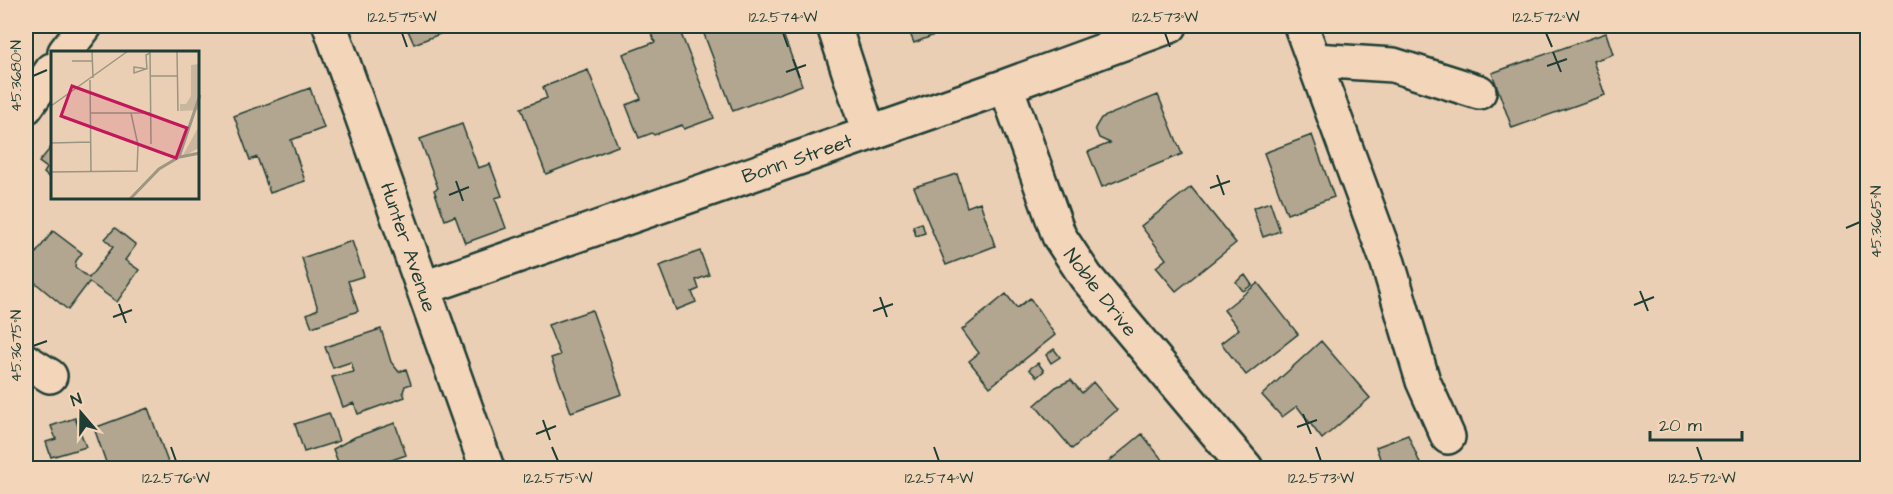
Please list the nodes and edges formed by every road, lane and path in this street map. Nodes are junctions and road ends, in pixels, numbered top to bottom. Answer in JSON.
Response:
{"nodes":[{"id":1,"x":85,"y":26,"type":"edge"},
{"id":2,"x":330,"y":26,"type":"edge"},
{"id":3,"x":834,"y":26,"type":"edge"},
{"id":4,"x":1170,"y":26,"type":"edge"},
{"id":5,"x":1301,"y":26,"type":"edge"},
{"id":6,"x":66,"y":51,"type":"edge"},
{"id":7,"x":1314,"y":60,"type":"junction"},
{"id":8,"x":51,"y":71,"type":"edge"},
{"id":9,"x":1006,"y":86,"type":"junction"},
{"id":10,"x":1479,"y":92,"type":"dead end"},
{"id":11,"x":26,"y":106,"type":"edge"},
{"id":12,"x":869,"y":133,"type":"junction"},
{"id":13,"x":424,"y":288,"type":"junction"},
{"id":14,"x":1448,"y":437,"type":"dead end"},
{"id":15,"x":488,"y":468,"type":"edge"},
{"id":16,"x":1246,"y":468,"type":"edge"}],
"edges":[{"from":1,"to":6,"type":"street"},
{"from":2,"to":13,"type":"street","name":"Hunter Avenue"},
{"from":3,"to":12,"type":"street"},
{"from":4,"to":9,"type":"street","name":"Bonn Street"},
{"from":5,"to":7,"type":"street"},
{"from":7,"to":10,"type":"street"},
{"from":7,"to":14,"type":"street"},
{"from":8,"to":11,"type":"street"},
{"from":9,"to":12,"type":"street","name":"Bonn Street"},
{"from":9,"to":16,"type":"street","name":"Noble Drive"},
{"from":12,"to":13,"type":"street","name":"Bonn Street"},
{"from":13,"to":15,"type":"street","name":"Hunter Avenue"}]}
